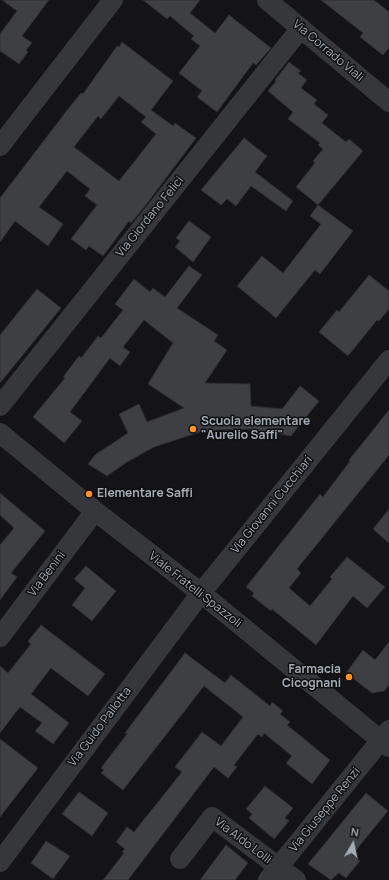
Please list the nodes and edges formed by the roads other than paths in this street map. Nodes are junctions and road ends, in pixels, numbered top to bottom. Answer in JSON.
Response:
{"nodes":[{"id":1,"x":113,"y":0,"type":"edge"},
{"id":2,"x":267,"y":0,"type":"edge"},
{"id":3,"x":301,"y":28,"type":"junction"},
{"id":4,"x":389,"y":102,"type":"edge"},
{"id":5,"x":0,"y":146,"type":"edge"},
{"id":6,"x":389,"y":360,"type":"edge"},
{"id":7,"x":0,"y":406,"type":"edge"},
{"id":8,"x":0,"y":433,"type":"edge"},
{"id":9,"x":95,"y":511,"type":"junction"},
{"id":10,"x":201,"y":593,"type":"junction"},
{"id":11,"x":0,"y":637,"type":"edge"},
{"id":12,"x":386,"y":739,"type":"edge"},
{"id":13,"x":180,"y":859,"type":"dead end"},
{"id":14,"x":0,"y":862,"type":"edge"},
{"id":15,"x":273,"y":874,"type":"edge"},
{"id":16,"x":296,"y":880,"type":"edge"}],
"edges":[{"from":1,"to":5,"type":"street"},
{"from":2,"to":3,"type":"street","name":"Via Corrado Viali"},
{"from":3,"to":4,"type":"street","name":"Via Corrado Viali"},
{"from":3,"to":7,"type":"street","name":"Via Giordano Felici"},
{"from":6,"to":10,"type":"street","name":"Via Giovanni Cucchiari"},
{"from":8,"to":9,"type":"street","name":"Viale Fratelli Spazzoli"},
{"from":9,"to":10,"type":"street","name":"Viale Fratelli Spazzoli"},
{"from":9,"to":11,"type":"street","name":"Via Benini"},
{"from":10,"to":12,"type":"street","name":"Viale Fratelli Spazzoli"},
{"from":10,"to":14,"type":"street","name":"Via Guido Pallotta"},
{"from":12,"to":15,"type":"street","name":"Via Giuseppe Renzi"},
{"from":13,"to":15,"type":"street","name":"Via Aldo Lolli"},
{"from":15,"to":16,"type":"street"}]}
